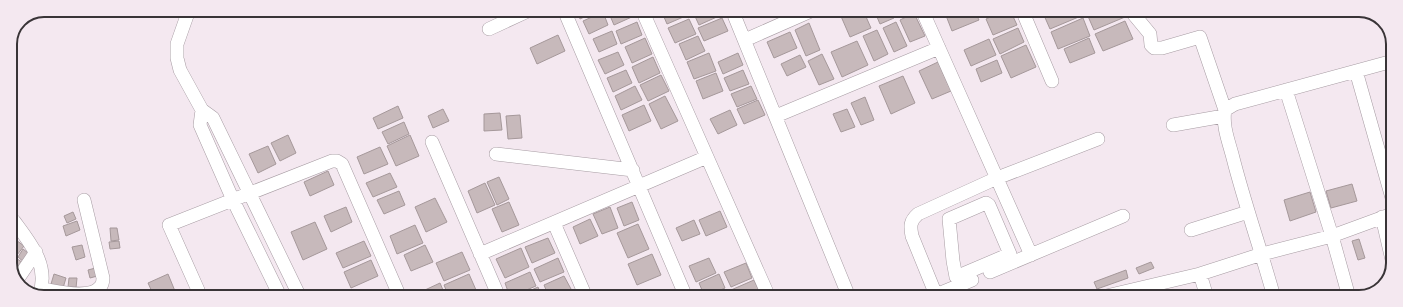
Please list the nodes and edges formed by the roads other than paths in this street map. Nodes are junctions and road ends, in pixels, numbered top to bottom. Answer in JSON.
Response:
{"nodes":[{"id":1,"x":185,"y":17,"type":"edge"},
{"id":2,"x":515,"y":17,"type":"edge"},
{"id":3,"x":567,"y":17,"type":"edge"},
{"id":4,"x":645,"y":17,"type":"edge"},
{"id":5,"x":735,"y":17,"type":"edge"},
{"id":6,"x":797,"y":17,"type":"edge"},
{"id":7,"x":925,"y":17,"type":"edge"},
{"id":8,"x":1025,"y":17,"type":"edge"},
{"id":9,"x":1142,"y":17,"type":"edge"},
{"id":10,"x":489,"y":29,"type":"dead end"},
{"id":11,"x":745,"y":40,"type":"junction"},
{"id":12,"x":939,"y":48,"type":"junction"},
{"id":13,"x":1386,"y":63,"type":"edge"},
{"id":14,"x":1356,"y":71,"type":"junction"},
{"id":15,"x":1052,"y":80,"type":"dead end"},
{"id":16,"x":1286,"y":90,"type":"junction"},
{"id":17,"x":202,"y":110,"type":"junction"},
{"id":18,"x":1225,"y":113,"type":"junction"},
{"id":19,"x":776,"y":116,"type":"junction"},
{"id":20,"x":1173,"y":125,"type":"dead end"},
{"id":21,"x":1098,"y":139,"type":"dead end"},
{"id":22,"x":432,"y":142,"type":"dead end"},
{"id":23,"x":496,"y":154,"type":"dead end"},
{"id":24,"x":707,"y":157,"type":"junction"},
{"id":25,"x":632,"y":170,"type":"junction"},
{"id":26,"x":1386,"y":177,"type":"edge"},
{"id":27,"x":997,"y":178,"type":"junction"},
{"id":28,"x":638,"y":186,"type":"junction"},
{"id":29,"x":249,"y":192,"type":"junction"},
{"id":30,"x":84,"y":200,"type":"dead end"},
{"id":31,"x":233,"y":200,"type":"junction"},
{"id":32,"x":1248,"y":212,"type":"junction"},
{"id":33,"x":1386,"y":215,"type":"edge"},
{"id":34,"x":1123,"y":216,"type":"dead end"},
{"id":35,"x":554,"y":223,"type":"junction"},
{"id":36,"x":17,"y":228,"type":"edge"},
{"id":37,"x":1191,"y":230,"type":"dead end"},
{"id":38,"x":1332,"y":236,"type":"junction"},
{"id":39,"x":36,"y":252,"type":"junction"},
{"id":40,"x":480,"y":254,"type":"junction"},
{"id":41,"x":1262,"y":254,"type":"junction"},
{"id":42,"x":1031,"y":255,"type":"junction"},
{"id":43,"x":996,"y":265,"type":"junction"},
{"id":44,"x":1200,"y":274,"type":"junction"},
{"id":45,"x":20,"y":275,"type":"edge"},
{"id":46,"x":964,"y":278,"type":"junction"},
{"id":47,"x":40,"y":289,"type":"edge"},
{"id":48,"x":96,"y":290,"type":"edge"},
{"id":49,"x":198,"y":290,"type":"edge"},
{"id":50,"x":277,"y":290,"type":"edge"},
{"id":51,"x":297,"y":290,"type":"edge"},
{"id":52,"x":397,"y":290,"type":"edge"},
{"id":53,"x":496,"y":290,"type":"edge"},
{"id":54,"x":583,"y":290,"type":"edge"},
{"id":55,"x":683,"y":290,"type":"edge"},
{"id":56,"x":766,"y":290,"type":"edge"},
{"id":57,"x":846,"y":290,"type":"edge"},
{"id":58,"x":931,"y":290,"type":"edge"},
{"id":59,"x":943,"y":290,"type":"edge"},
{"id":60,"x":1143,"y":290,"type":"edge"},
{"id":61,"x":1205,"y":290,"type":"edge"},
{"id":62,"x":1272,"y":290,"type":"edge"},
{"id":63,"x":1347,"y":290,"type":"edge"}],
"edges":[{"from":1,"to":17,"type":"street"},
{"from":2,"to":10,"type":"street"},
{"from":3,"to":25,"type":"street"},
{"from":4,"to":24,"type":"street"},
{"from":5,"to":11,"type":"street"},
{"from":6,"to":11,"type":"street"},
{"from":7,"to":12,"type":"street"},
{"from":8,"to":15,"type":"street"},
{"from":9,"to":18,"type":"street"},
{"from":11,"to":19,"type":"street"},
{"from":12,"to":19,"type":"street"},
{"from":12,"to":27,"type":"street"},
{"from":13,"to":14,"type":"street"},
{"from":14,"to":16,"type":"street"},
{"from":14,"to":26,"type":"street"},
{"from":16,"to":18,"type":"street"},
{"from":16,"to":38,"type":"street"},
{"from":17,"to":29,"type":"street"},
{"from":17,"to":31,"type":"street"},
{"from":18,"to":20,"type":"street"},
{"from":18,"to":32,"type":"street"},
{"from":19,"to":57,"type":"street"},
{"from":21,"to":27,"type":"street"},
{"from":22,"to":40,"type":"street"},
{"from":23,"to":25,"type":"street"},
{"from":24,"to":28,"type":"street"},
{"from":24,"to":56,"type":"street"},
{"from":25,"to":28,"type":"street"},
{"from":27,"to":42,"type":"street"},
{"from":27,"to":58,"type":"street"},
{"from":28,"to":35,"type":"street"},
{"from":28,"to":55,"type":"street"},
{"from":29,"to":31,"type":"street"},
{"from":29,"to":51,"type":"street"},
{"from":29,"to":52,"type":"street"},
{"from":30,"to":48,"type":"street"},
{"from":31,"to":49,"type":"street"},
{"from":31,"to":50,"type":"street"},
{"from":32,"to":37,"type":"street"},
{"from":32,"to":41,"type":"street"},
{"from":33,"to":38,"type":"street"},
{"from":34,"to":42,"type":"street"},
{"from":35,"to":40,"type":"street"},
{"from":35,"to":54,"type":"street"},
{"from":36,"to":39,"type":"street"},
{"from":38,"to":41,"type":"street"},
{"from":38,"to":63,"type":"street"},
{"from":39,"to":45,"type":"street"},
{"from":39,"to":47,"type":"street"},
{"from":40,"to":53,"type":"street"},
{"from":41,"to":44,"type":"street"},
{"from":41,"to":62,"type":"street"},
{"from":42,"to":43,"type":"street"},
{"from":43,"to":46,"type":"street"},
{"from":43,"to":46,"type":"street"},
{"from":44,"to":60,"type":"street"},
{"from":44,"to":61,"type":"street"},
{"from":46,"to":59,"type":"street"}]}
